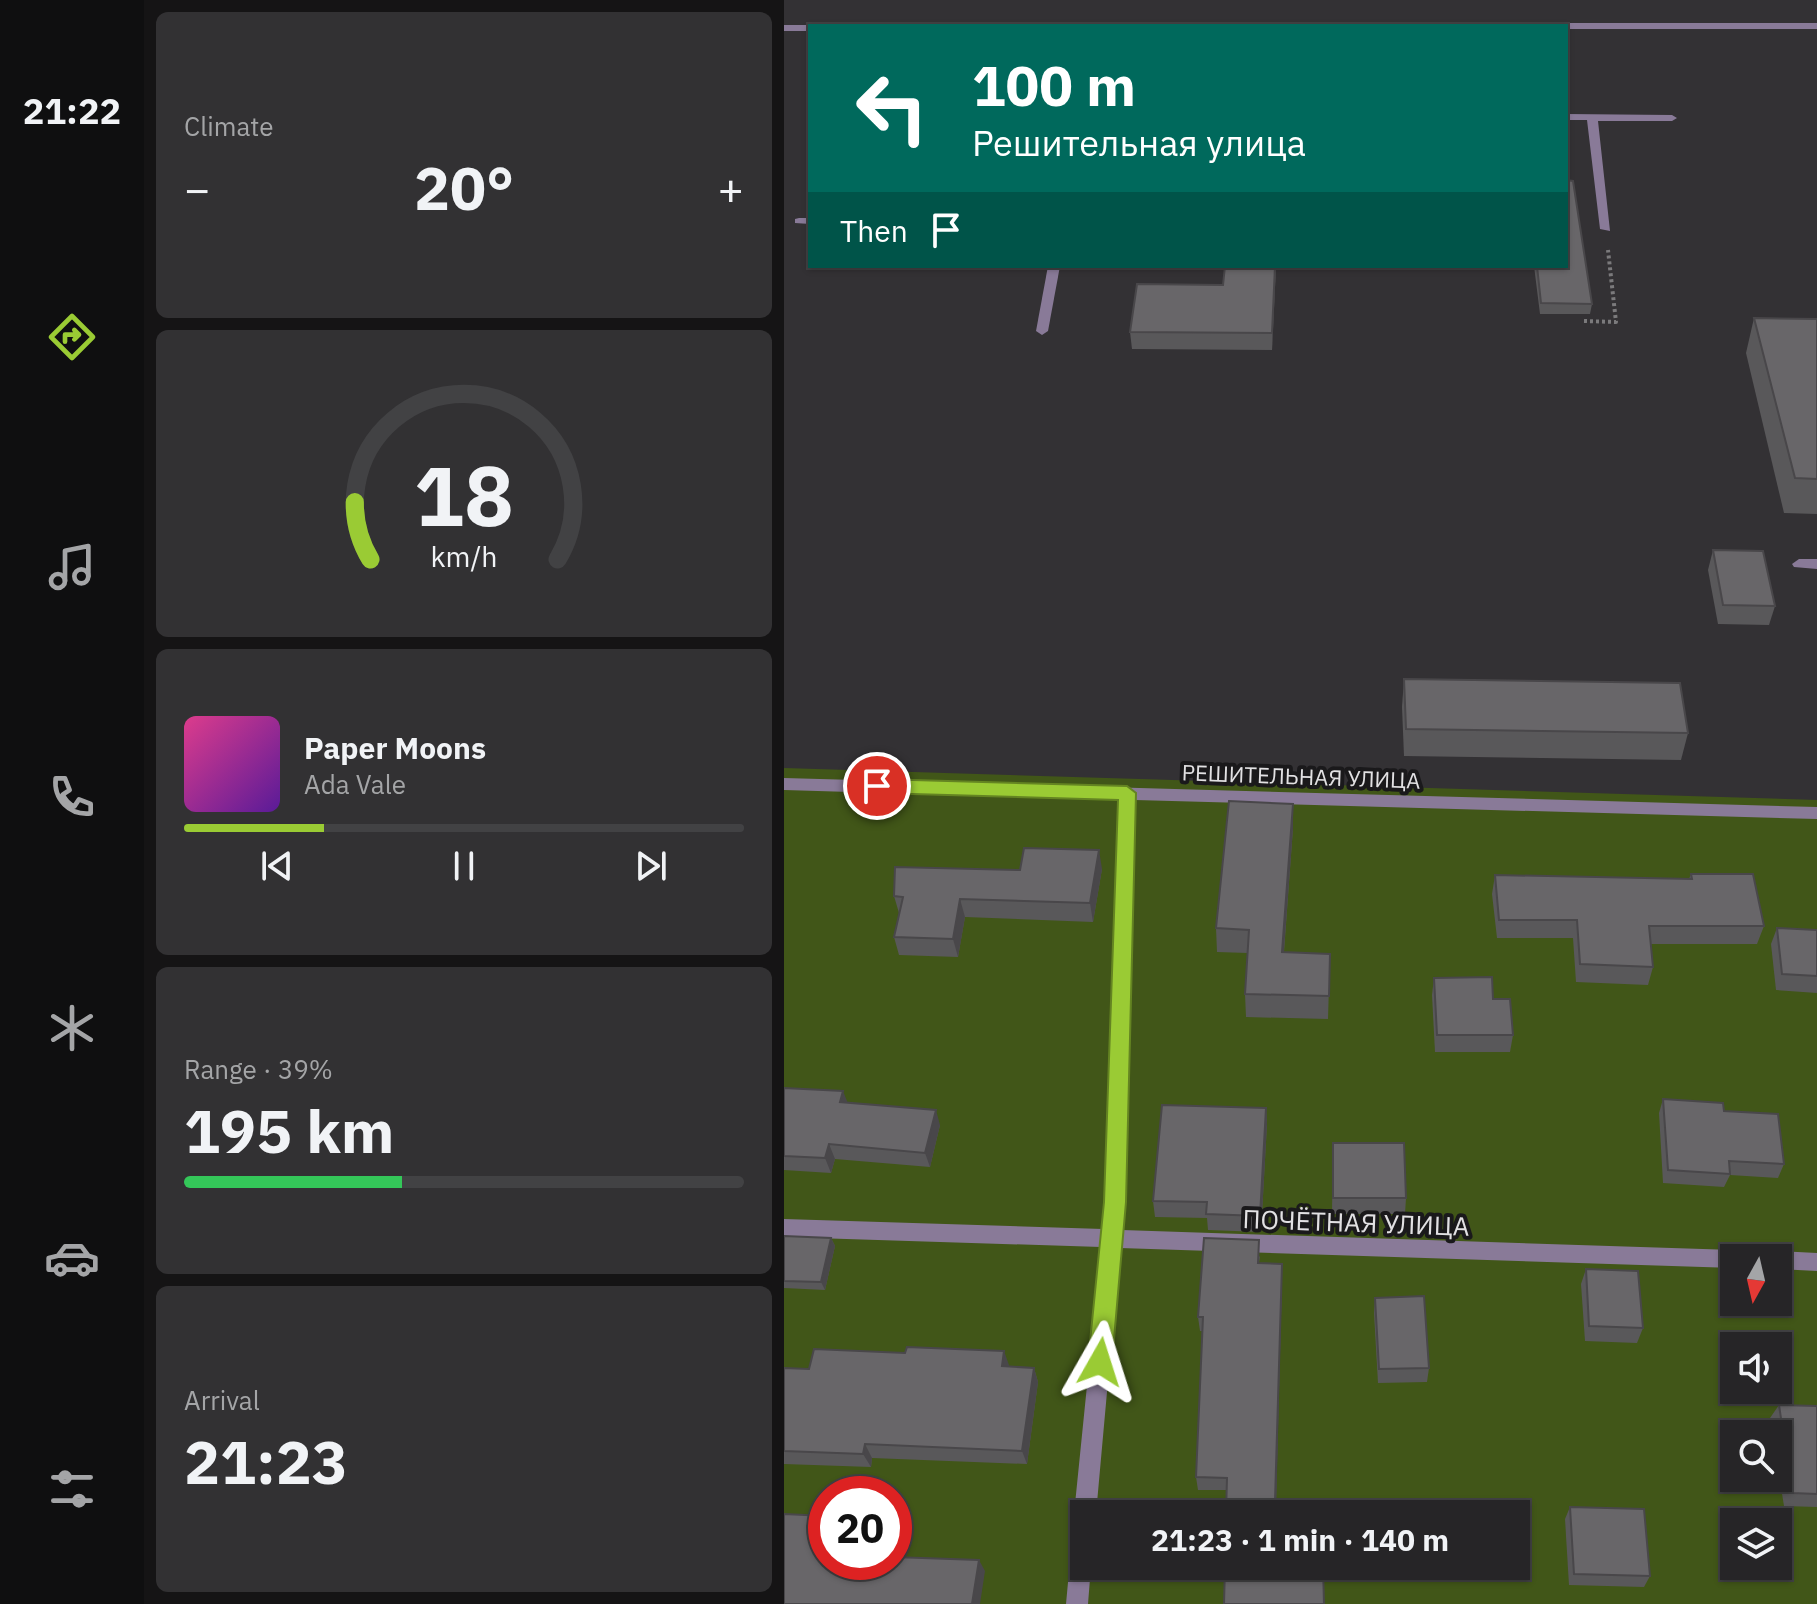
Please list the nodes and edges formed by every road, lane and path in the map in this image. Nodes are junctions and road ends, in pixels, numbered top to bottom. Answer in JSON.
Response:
{"nodes":[{"id":1,"x":1568,"y":26,"type":"edge"},
{"id":2,"x":1817,"y":26,"type":"edge"},
{"id":3,"x":784,"y":28,"type":"edge"},
{"id":4,"x":808,"y":28,"type":"edge"},
{"id":5,"x":1568,"y":117,"type":"edge"},
{"id":6,"x":1592,"y":117,"type":"junction"},
{"id":7,"x":1672,"y":118,"type":"dead end"},
{"id":8,"x":1606,"y":229,"type":"joint"},
{"id":9,"x":1054,"y":268,"type":"edge"},
{"id":10,"x":1584,"y":321,"type":"dead end"},
{"id":11,"x":1042,"y":331,"type":"dead end"},
{"id":12,"x":1799,"y":564,"type":"dead end"},
{"id":13,"x":1817,"y":564,"type":"edge"},
{"id":14,"x":784,"y":784,"type":"edge"},
{"id":15,"x":1127,"y":793,"type":"junction"},
{"id":16,"x":1817,"y":813,"type":"edge"},
{"id":17,"x":784,"y":1228,"type":"edge"},
{"id":18,"x":1112,"y":1241,"type":"junction"},
{"id":19,"x":1720,"y":1259,"type":"edge"},
{"id":20,"x":1792,"y":1261,"type":"edge"},
{"id":21,"x":1817,"y":1262,"type":"edge"},
{"id":22,"x":1086,"y":1500,"type":"edge"},
{"id":23,"x":1079,"y":1580,"type":"edge"},
{"id":24,"x":1077,"y":1604,"type":"edge"}],
"edges":[{"from":1,"to":2,"type":"lane"},
{"from":3,"to":4,"type":"lane"},
{"from":5,"to":6,"type":"lane"},
{"from":6,"to":7,"type":"lane"},
{"from":6,"to":8,"type":"lane"},
{"from":8,"to":10,"type":"path"},
{"from":9,"to":11,"type":"lane"},
{"from":12,"to":13,"type":"lane"},
{"from":14,"to":15,"type":"lane","name":"РЕШИТЕЛЬНАЯ УЛИЦА"},
{"from":15,"to":16,"type":"lane","name":"РЕШИТЕЛЬНАЯ УЛИЦА"},
{"from":15,"to":18,"type":"lane"},
{"from":17,"to":18,"type":"lane","name":"ПОЧЁТНАЯ УЛИЦА"},
{"from":18,"to":19,"type":"lane","name":"ПОЧЁТНАЯ УЛИЦА"},
{"from":18,"to":22,"type":"lane"},
{"from":20,"to":21,"type":"lane"},
{"from":23,"to":24,"type":"lane"}]}
